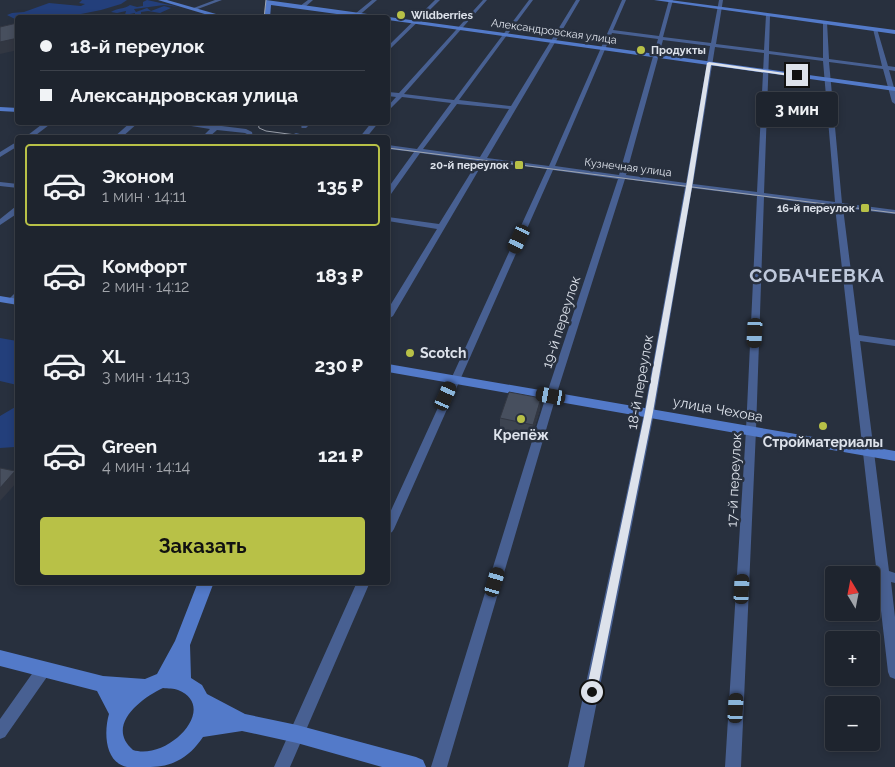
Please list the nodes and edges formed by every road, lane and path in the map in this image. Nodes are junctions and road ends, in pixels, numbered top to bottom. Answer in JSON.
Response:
{"nodes":[{"id":1,"x":161,"y":0,"type":"edge"},
{"id":2,"x":220,"y":0,"type":"edge"},
{"id":3,"x":312,"y":0,"type":"edge"},
{"id":4,"x":375,"y":0,"type":"edge"},
{"id":5,"x":438,"y":0,"type":"edge"},
{"id":6,"x":485,"y":0,"type":"edge"},
{"id":7,"x":531,"y":0,"type":"edge"},
{"id":8,"x":578,"y":0,"type":"edge"},
{"id":9,"x":624,"y":0,"type":"edge"},
{"id":10,"x":657,"y":0,"type":"edge"},
{"id":11,"x":671,"y":1,"type":"edge"},
{"id":12,"x":269,"y":2,"type":"edge"},
{"id":13,"x":720,"y":4,"type":"edge"},
{"id":14,"x":302,"y":7,"type":"junction"},
{"id":15,"x":193,"y":9,"type":"junction"},
{"id":16,"x":216,"y":15,"type":"edge"},
{"id":17,"x":267,"y":15,"type":"edge"},
{"id":18,"x":349,"y":15,"type":"edge"},
{"id":19,"x":356,"y":15,"type":"edge"},
{"id":20,"x":768,"y":15,"type":"junction"},
{"id":21,"x":390,"y":18,"type":"edge"},
{"id":22,"x":415,"y":22,"type":"junction"},
{"id":23,"x":825,"y":22,"type":"junction"},
{"id":24,"x":460,"y":28,"type":"junction"},
{"id":25,"x":876,"y":29,"type":"junction"},
{"id":26,"x":610,"y":31,"type":"junction"},
{"id":27,"x":895,"y":32,"type":"edge"},
{"id":28,"x":506,"y":34,"type":"junction"},
{"id":29,"x":660,"y":38,"type":"junction"},
{"id":30,"x":553,"y":41,"type":"junction"},
{"id":31,"x":712,"y":44,"type":"junction"},
{"id":32,"x":390,"y":46,"type":"edge"},
{"id":33,"x":602,"y":48,"type":"junction"},
{"id":34,"x":767,"y":52,"type":"junction"},
{"id":35,"x":654,"y":55,"type":"junction"},
{"id":36,"x":826,"y":60,"type":"junction"},
{"id":37,"x":709,"y":63,"type":"junction"},
{"id":38,"x":886,"y":67,"type":"junction"},
{"id":39,"x":895,"y":68,"type":"edge"},
{"id":40,"x":766,"y":71,"type":"junction"},
{"id":41,"x":828,"y":80,"type":"junction"},
{"id":42,"x":893,"y":89,"type":"edge"},
{"id":43,"x":390,"y":94,"type":"edge"},
{"id":44,"x":400,"y":96,"type":"junction"},
{"id":45,"x":455,"y":102,"type":"junction"},
{"id":46,"x":895,"y":102,"type":"edge"},
{"id":47,"x":390,"y":107,"type":"edge"},
{"id":48,"x":0,"y":108,"type":"edge"},
{"id":49,"x":513,"y":108,"type":"junction"},
{"id":50,"x":15,"y":110,"type":"edge"},
{"id":51,"x":46,"y":125,"type":"edge"},
{"id":52,"x":132,"y":125,"type":"edge"},
{"id":53,"x":193,"y":125,"type":"edge"},
{"id":54,"x":373,"y":125,"type":"edge"},
{"id":55,"x":216,"y":127,"type":"junction"},
{"id":56,"x":31,"y":135,"type":"edge"},
{"id":57,"x":120,"y":135,"type":"edge"},
{"id":58,"x":207,"y":135,"type":"edge"},
{"id":59,"x":250,"y":135,"type":"edge"},
{"id":60,"x":365,"y":135,"type":"edge"},
{"id":61,"x":15,"y":145,"type":"edge"},
{"id":62,"x":390,"y":147,"type":"edge"},
{"id":63,"x":418,"y":151,"type":"junction"},
{"id":64,"x":0,"y":155,"type":"edge"},
{"id":65,"x":482,"y":159,"type":"junction"},
{"id":66,"x":551,"y":168,"type":"junction"},
{"id":67,"x":622,"y":177,"type":"junction"},
{"id":68,"x":0,"y":184,"type":"edge"},
{"id":69,"x":15,"y":186,"type":"edge"},
{"id":70,"x":689,"y":186,"type":"junction"},
{"id":71,"x":390,"y":189,"type":"edge"},
{"id":72,"x":761,"y":195,"type":"junction"},
{"id":73,"x":839,"y":205,"type":"junction"},
{"id":74,"x":15,"y":212,"type":"edge"},
{"id":75,"x":895,"y":212,"type":"edge"},
{"id":76,"x":390,"y":219,"type":"edge"},
{"id":77,"x":0,"y":223,"type":"edge"},
{"id":78,"x":441,"y":227,"type":"junction"},
{"id":79,"x":390,"y":313,"type":"edge"},
{"id":80,"x":854,"y":337,"type":"junction"},
{"id":81,"x":895,"y":343,"type":"edge"},
{"id":82,"x":390,"y":368,"type":"edge"},
{"id":83,"x":454,"y":380,"type":"junction"},
{"id":84,"x":551,"y":396,"type":"junction"},
{"id":85,"x":649,"y":412,"type":"junction"},
{"id":86,"x":751,"y":430,"type":"junction"},
{"id":87,"x":867,"y":451,"type":"junction"},
{"id":88,"x":895,"y":456,"type":"edge"},
{"id":89,"x":390,"y":524,"type":"edge"},
{"id":90,"x":890,"y":576,"type":"edge"},
{"id":91,"x":205,"y":585,"type":"edge"},
{"id":92,"x":363,"y":585,"type":"edge"},
{"id":93,"x":0,"y":658,"type":"edge"},
{"id":94,"x":44,"y":669,"type":"junction"},
{"id":95,"x":895,"y":672,"type":"edge"},
{"id":96,"x":172,"y":681,"type":"junction"},
{"id":97,"x":103,"y":684,"type":"junction"},
{"id":98,"x":144,"y":687,"type":"junction"},
{"id":99,"x":201,"y":700,"type":"junction"},
{"id":100,"x":118,"y":712,"type":"junction"},
{"id":101,"x":242,"y":722,"type":"junction"},
{"id":102,"x":199,"y":729,"type":"junction"},
{"id":103,"x":0,"y":732,"type":"edge"},
{"id":104,"x":297,"y":734,"type":"junction"},
{"id":105,"x":282,"y":767,"type":"edge"},
{"id":106,"x":416,"y":767,"type":"edge"},
{"id":107,"x":439,"y":767,"type":"edge"},
{"id":108,"x":576,"y":767,"type":"edge"},
{"id":109,"x":733,"y":767,"type":"edge"}],
"edges":[{"from":1,"to":15,"type":"main road"},
{"from":2,"to":15,"type":"street"},
{"from":3,"to":14,"type":"street"},
{"from":4,"to":19,"type":"street"},
{"from":5,"to":22,"type":"street"},
{"from":6,"to":24,"type":"street"},
{"from":7,"to":28,"type":"street"},
{"from":8,"to":30,"type":"street"},
{"from":9,"to":26,"type":"street"},
{"from":10,"to":11,"type":"main road"},
{"from":11,"to":13,"type":"main road"},
{"from":11,"to":29,"type":"street","name":"19-й переулок"},
{"from":12,"to":14,"type":"main road"},
{"from":12,"to":17,"type":"main road"},
{"from":13,"to":20,"type":"main road"},
{"from":13,"to":31,"type":"street","name":"18-й переулок"},
{"from":14,"to":18,"type":"main road"},
{"from":15,"to":16,"type":"main road"},
{"from":20,"to":23,"type":"main road"},
{"from":20,"to":34,"type":"street","name":"17-й переулок"},
{"from":21,"to":22,"type":"main road","name":"Александровская улица"},
{"from":22,"to":24,"type":"main road","name":"Александровская улица"},
{"from":22,"to":32,"type":"street"},
{"from":23,"to":25,"type":"main road"},
{"from":23,"to":36,"type":"street"},
{"from":24,"to":28,"type":"main road","name":"Александровская улица"},
{"from":24,"to":44,"type":"street"},
{"from":25,"to":27,"type":"main road"},
{"from":25,"to":38,"type":"street"},
{"from":26,"to":29,"type":"street"},
{"from":26,"to":33,"type":"street"},
{"from":28,"to":30,"type":"main road","name":"Александровская улица"},
{"from":28,"to":45,"type":"street"},
{"from":29,"to":31,"type":"street"},
{"from":29,"to":35,"type":"street","name":"19-й переулок"},
{"from":30,"to":33,"type":"main road","name":"Александровская улица"},
{"from":30,"to":49,"type":"street"},
{"from":31,"to":34,"type":"street"},
{"from":31,"to":37,"type":"street","name":"18-й переулок"},
{"from":33,"to":35,"type":"main road","name":"Александровская улица"},
{"from":33,"to":66,"type":"street"},
{"from":34,"to":36,"type":"street"},
{"from":34,"to":40,"type":"street","name":"17-й переулок"},
{"from":35,"to":37,"type":"main road","name":"Александровская улица"},
{"from":35,"to":67,"type":"street","name":"19-й переулок"},
{"from":36,"to":38,"type":"street"},
{"from":36,"to":41,"type":"street"},
{"from":37,"to":40,"type":"main road","name":"Александровская улица"},
{"from":37,"to":70,"type":"street","name":"18-й переулок"},
{"from":38,"to":39,"type":"street"},
{"from":38,"to":42,"type":"street"},
{"from":40,"to":41,"type":"main road","name":"Александровская улица"},
{"from":40,"to":72,"type":"street","name":"17-й переулок"},
{"from":41,"to":42,"type":"main road","name":"Александровская улица"},
{"from":41,"to":73,"type":"street"},
{"from":42,"to":46,"type":"street"},
{"from":43,"to":44,"type":"street"},
{"from":44,"to":45,"type":"street"},
{"from":44,"to":47,"type":"street"},
{"from":45,"to":49,"type":"street"},
{"from":45,"to":63,"type":"street"},
{"from":48,"to":50,"type":"main road"},
{"from":49,"to":65,"type":"street"},
{"from":51,"to":56,"type":"street"},
{"from":52,"to":57,"type":"street"},
{"from":53,"to":55,"type":"street"},
{"from":54,"to":60,"type":"street"},
{"from":55,"to":58,"type":"street"},
{"from":55,"to":59,"type":"street"},
{"from":61,"to":64,"type":"street"},
{"from":62,"to":63,"type":"street","name":"Кузнечная улица"},
{"from":63,"to":65,"type":"street","name":"Кузнечная улица"},
{"from":63,"to":71,"type":"street"},
{"from":65,"to":66,"type":"street","name":"Кузнечная улица"},
{"from":65,"to":78,"type":"street"},
{"from":66,"to":67,"type":"street","name":"Кузнечная улица"},
{"from":66,"to":83,"type":"street"},
{"from":67,"to":70,"type":"street","name":"Кузнечная улица"},
{"from":67,"to":84,"type":"street","name":"19-й переулок"},
{"from":68,"to":69,"type":"street"},
{"from":70,"to":72,"type":"street","name":"Кузнечная улица"},
{"from":70,"to":85,"type":"street","name":"18-й переулок"},
{"from":72,"to":73,"type":"street","name":"Кузнечная улица"},
{"from":72,"to":86,"type":"street","name":"17-й переулок"},
{"from":73,"to":75,"type":"street","name":"Кузнечная улица"},
{"from":73,"to":80,"type":"street"},
{"from":74,"to":77,"type":"street"},
{"from":76,"to":78,"type":"street"},
{"from":78,"to":79,"type":"street"},
{"from":80,"to":81,"type":"street"},
{"from":80,"to":87,"type":"street"},
{"from":82,"to":83,"type":"main road","name":"улица Чехова"},
{"from":83,"to":84,"type":"main road","name":"улица Чехова"},
{"from":83,"to":89,"type":"street"},
{"from":84,"to":85,"type":"main road","name":"улица Чехова"},
{"from":84,"to":107,"type":"street","name":"19-й переулок"},
{"from":85,"to":86,"type":"main road","name":"улица Чехова"},
{"from":85,"to":108,"type":"street","name":"18-й переулок"},
{"from":86,"to":87,"type":"main road","name":"улица Чехова"},
{"from":86,"to":109,"type":"street","name":"17-й переулок"},
{"from":87,"to":88,"type":"main road","name":"улица Чехова"},
{"from":87,"to":90,"type":"street"},
{"from":90,"to":95,"type":"street"},
{"from":91,"to":96,"type":"main road"},
{"from":92,"to":104,"type":"street"},
{"from":93,"to":94,"type":"main road"},
{"from":94,"to":97,"type":"main road"},
{"from":94,"to":103,"type":"street"},
{"from":96,"to":98,"type":"main road"},
{"from":96,"to":99,"type":"main road"},
{"from":97,"to":98,"type":"main road"},
{"from":97,"to":100,"type":"main road"},
{"from":98,"to":100,"type":"main road"},
{"from":99,"to":101,"type":"main road"},
{"from":99,"to":102,"type":"main road"},
{"from":100,"to":102,"type":"main road"},
{"from":101,"to":102,"type":"main road"},
{"from":101,"to":104,"type":"main road"},
{"from":104,"to":105,"type":"street"},
{"from":104,"to":106,"type":"main road"}]}
